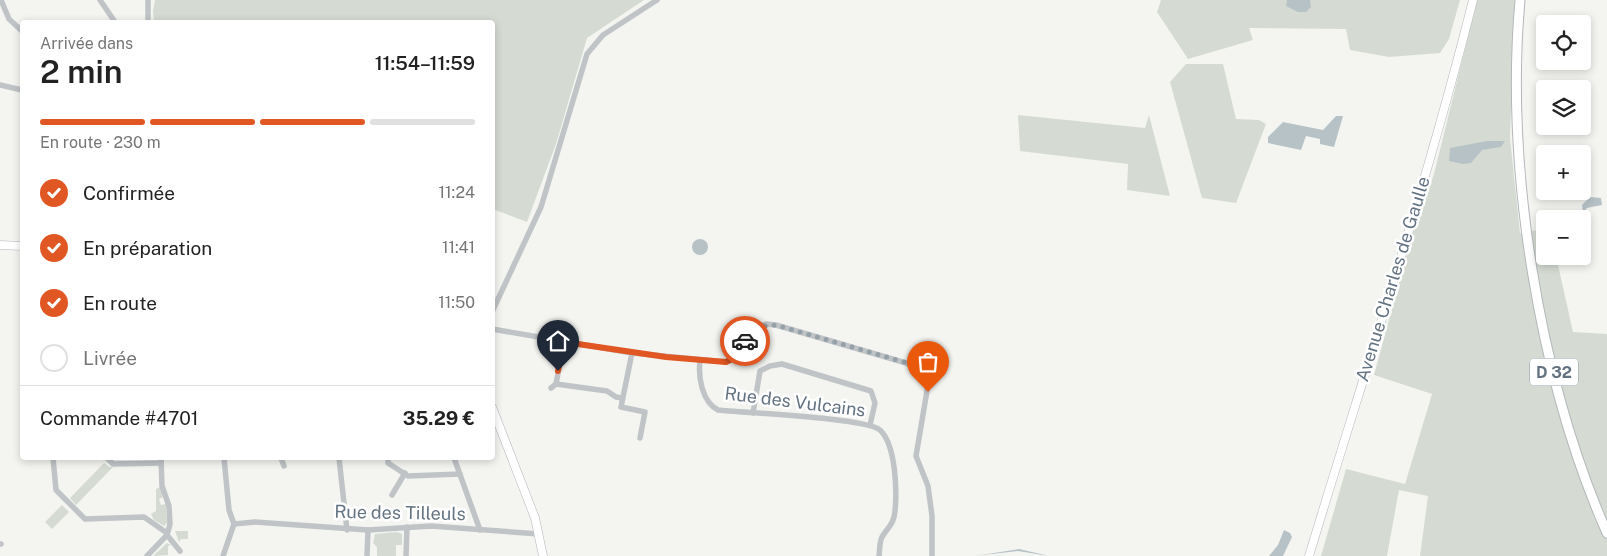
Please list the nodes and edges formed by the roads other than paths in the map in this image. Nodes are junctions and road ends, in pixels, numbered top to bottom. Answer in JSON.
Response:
{"nodes":[{"id":1,"x":1,"y":0,"type":"edge"},
{"id":2,"x":100,"y":0,"type":"edge"},
{"id":3,"x":148,"y":0,"type":"edge"},
{"id":4,"x":657,"y":0,"type":"edge"},
{"id":5,"x":1473,"y":0,"type":"edge"},
{"id":6,"x":1520,"y":0,"type":"edge"},
{"id":7,"x":114,"y":20,"type":"edge"},
{"id":8,"x":148,"y":20,"type":"edge"},
{"id":9,"x":20,"y":29,"type":"edge"},
{"id":10,"x":0,"y":85,"type":"edge"},
{"id":11,"x":20,"y":90,"type":"edge"},
{"id":12,"x":0,"y":245,"type":"edge"},
{"id":13,"x":20,"y":246,"type":"edge"},
{"id":14,"x":495,"y":306,"type":"edge"},
{"id":15,"x":495,"y":330,"type":"edge"},
{"id":16,"x":564,"y":342,"type":"junction"},
{"id":17,"x":632,"y":353,"type":"junction"},
{"id":18,"x":700,"y":361,"type":"junction"},
{"id":19,"x":622,"y":398,"type":"junction"},
{"id":20,"x":753,"y":413,"type":"junction"},
{"id":21,"x":495,"y":416,"type":"edge"},
{"id":22,"x":870,"y":425,"type":"junction"},
{"id":23,"x":640,"y":438,"type":"dead end"},
{"id":24,"x":53,"y":460,"type":"edge"},
{"id":25,"x":109,"y":460,"type":"edge"},
{"id":26,"x":161,"y":460,"type":"edge"},
{"id":27,"x":224,"y":460,"type":"edge"},
{"id":28,"x":282,"y":460,"type":"edge"},
{"id":29,"x":339,"y":460,"type":"edge"},
{"id":30,"x":388,"y":460,"type":"edge"},
{"id":31,"x":455,"y":460,"type":"edge"},
{"id":32,"x":284,"y":466,"type":"dead end"},
{"id":33,"x":405,"y":474,"type":"junction"},
{"id":34,"x":460,"y":474,"type":"junction"},
{"id":35,"x":392,"y":495,"type":"dead end"},
{"id":36,"x":234,"y":524,"type":"junction"},
{"id":37,"x":407,"y":527,"type":"junction"},
{"id":38,"x":347,"y":530,"type":"junction"},
{"id":39,"x":368,"y":530,"type":"junction"},
{"id":40,"x":480,"y":530,"type":"junction"},
{"id":41,"x":1607,"y":533,"type":"edge"},
{"id":42,"x":167,"y":534,"type":"junction"},
{"id":43,"x":539,"y":534,"type":"junction"},
{"id":44,"x":180,"y":551,"type":"dead end"},
{"id":45,"x":147,"y":556,"type":"edge"},
{"id":46,"x":223,"y":556,"type":"edge"},
{"id":47,"x":368,"y":556,"type":"edge"},
{"id":48,"x":406,"y":556,"type":"edge"},
{"id":49,"x":542,"y":556,"type":"edge"},
{"id":50,"x":879,"y":556,"type":"edge"},
{"id":51,"x":932,"y":556,"type":"edge"},
{"id":52,"x":1309,"y":556,"type":"edge"}],
"edges":[{"from":1,"to":9,"type":"street"},
{"from":2,"to":7,"type":"street"},
{"from":3,"to":8,"type":"street"},
{"from":4,"to":14,"type":"street"},
{"from":5,"to":52,"type":"main road","name":"Avenue Charles de Gaulle"},
{"from":6,"to":41,"type":"main road","number":"D 32"},
{"from":10,"to":11,"type":"street"},
{"from":12,"to":13,"type":"main road"},
{"from":15,"to":16,"type":"street"},
{"from":16,"to":17,"type":"street"},
{"from":16,"to":19,"type":"street"},
{"from":17,"to":18,"type":"street"},
{"from":17,"to":19,"type":"street"},
{"from":18,"to":20,"type":"street","name":"Rue des Vulcains"},
{"from":18,"to":51,"type":"street"},
{"from":19,"to":23,"type":"street"},
{"from":20,"to":22,"type":"street","name":"Rue des Vulcains"},
{"from":20,"to":22,"type":"street"},
{"from":21,"to":43,"type":"main road"},
{"from":22,"to":50,"type":"street","name":"Rue des Vulcains"},
{"from":24,"to":42,"type":"street"},
{"from":25,"to":26,"type":"street"},
{"from":26,"to":42,"type":"street"},
{"from":27,"to":36,"type":"street"},
{"from":28,"to":32,"type":"street"},
{"from":29,"to":38,"type":"street"},
{"from":30,"to":33,"type":"street"},
{"from":31,"to":34,"type":"street"},
{"from":33,"to":34,"type":"street"},
{"from":33,"to":35,"type":"street"},
{"from":34,"to":40,"type":"street"},
{"from":36,"to":38,"type":"street","name":"Rue des Tilleuls"},
{"from":36,"to":46,"type":"street"},
{"from":37,"to":39,"type":"street","name":"Rue des Tilleuls"},
{"from":37,"to":40,"type":"street","name":"Rue des Tilleuls"},
{"from":37,"to":48,"type":"street"},
{"from":38,"to":39,"type":"street","name":"Rue des Tilleuls"},
{"from":39,"to":47,"type":"street"},
{"from":40,"to":43,"type":"street","name":"Rue des Tilleuls"},
{"from":42,"to":44,"type":"street"},
{"from":42,"to":45,"type":"street"},
{"from":43,"to":49,"type":"main road"}]}
